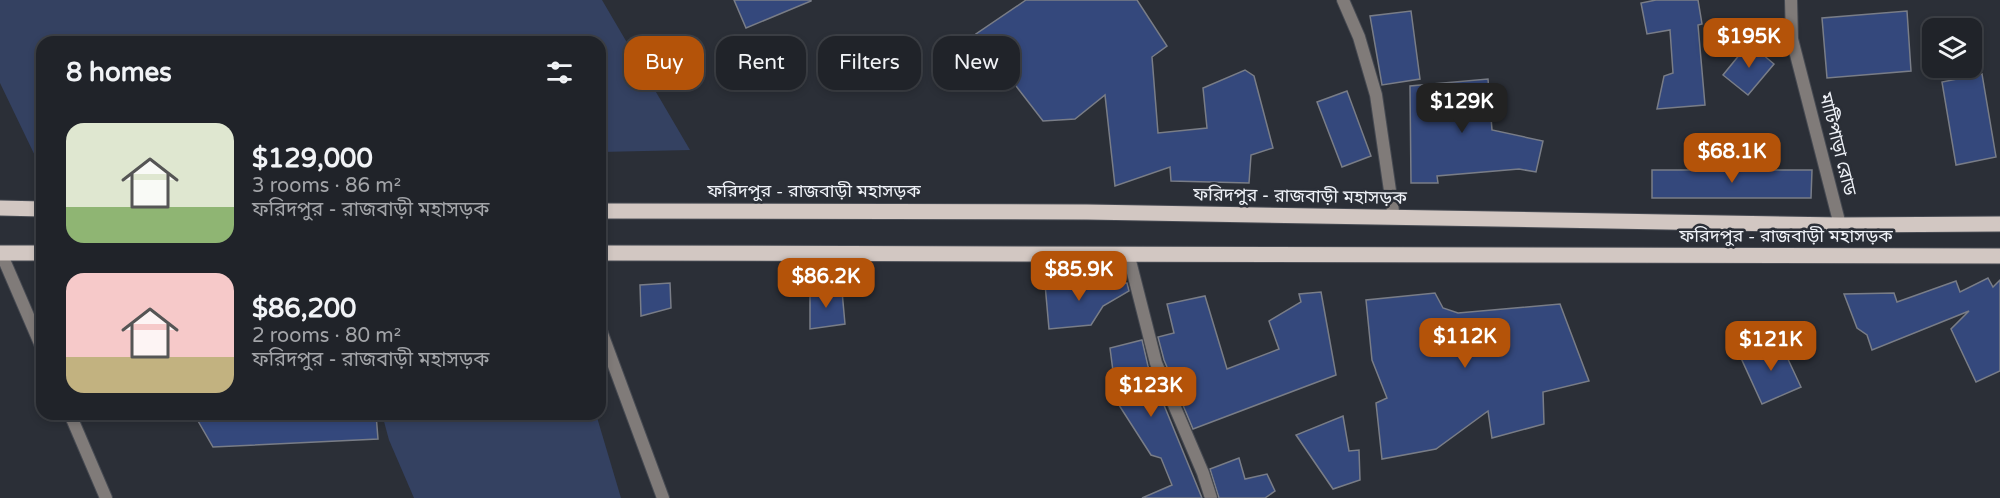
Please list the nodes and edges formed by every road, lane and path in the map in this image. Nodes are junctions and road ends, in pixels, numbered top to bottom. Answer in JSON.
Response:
{"nodes":[{"id":1,"x":1343,"y":0,"type":"edge"},
{"id":2,"x":1791,"y":0,"type":"edge"},
{"id":3,"x":0,"y":208,"type":"edge"},
{"id":4,"x":36,"y":209,"type":"edge"},
{"id":5,"x":606,"y":211,"type":"edge"},
{"id":6,"x":1394,"y":218,"type":"junction"},
{"id":7,"x":2000,"y":224,"type":"edge"},
{"id":8,"x":1840,"y":225,"type":"junction"},
{"id":9,"x":0,"y":253,"type":"edge"},
{"id":10,"x":36,"y":253,"type":"edge"},
{"id":11,"x":606,"y":253,"type":"edge"},
{"id":12,"x":1128,"y":253,"type":"junction"},
{"id":13,"x":2000,"y":256,"type":"edge"},
{"id":14,"x":36,"y":334,"type":"edge"},
{"id":15,"x":606,"y":344,"type":"edge"},
{"id":16,"x":73,"y":420,"type":"edge"},
{"id":17,"x":106,"y":498,"type":"edge"},
{"id":18,"x":663,"y":498,"type":"edge"},
{"id":19,"x":1211,"y":498,"type":"edge"}],
"edges":[{"from":1,"to":6,"type":"street"},
{"from":2,"to":8,"type":"street","name":"মাটিপাড়া রোড"},
{"from":3,"to":4,"type":"main road"},
{"from":5,"to":6,"type":"main road","name":"ফরিদপুর - রাজবাড়ী মহাসড়ক"},
{"from":6,"to":8,"type":"main road","name":"ফরিদপুর - রাজবাড়ী মহাসড়ক"},
{"from":7,"to":8,"type":"main road","name":"ফরিদপুর - রাজবাড়ী মহাসড়ক"},
{"from":9,"to":10,"type":"main road"},
{"from":9,"to":14,"type":"street"},
{"from":11,"to":12,"type":"main road","name":"ফরিদপুর - রাজবাড়ী মহাসড়ক"},
{"from":12,"to":13,"type":"main road","name":"ফরিদপুর - রাজবাড়ী মহাসড়ক"},
{"from":12,"to":19,"type":"street"},
{"from":15,"to":18,"type":"street"},
{"from":16,"to":17,"type":"street"}]}
